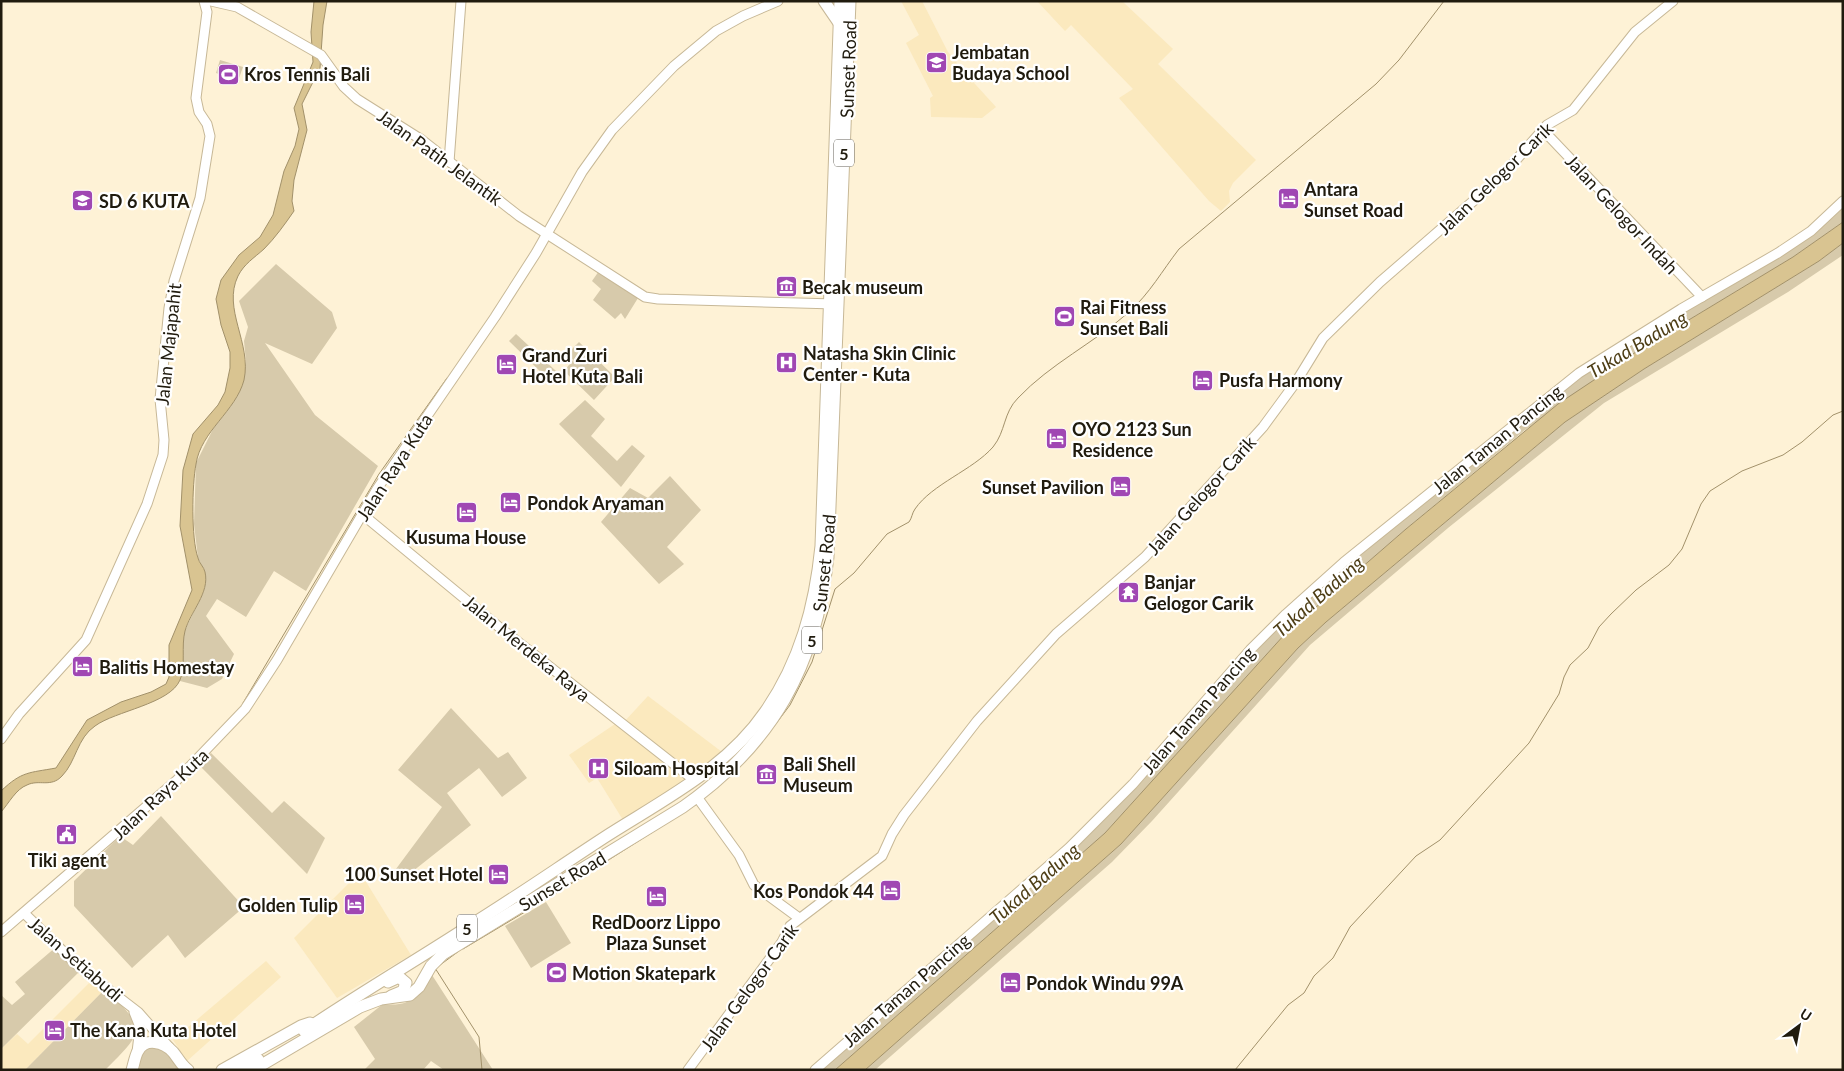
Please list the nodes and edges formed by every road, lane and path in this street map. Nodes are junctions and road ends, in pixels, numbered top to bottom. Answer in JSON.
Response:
{"nodes":[{"id":1,"x":204,"y":1,"type":"edge"},
{"id":2,"x":211,"y":1,"type":"edge"},
{"id":3,"x":462,"y":1,"type":"edge"},
{"id":4,"x":778,"y":1,"type":"edge"},
{"id":5,"x":824,"y":1,"type":"edge"},
{"id":6,"x":840,"y":1,"type":"edge"},
{"id":7,"x":850,"y":1,"type":"edge"},
{"id":8,"x":1673,"y":1,"type":"edge"},
{"id":9,"x":839,"y":23,"type":"junction"},
{"id":10,"x":1543,"y":130,"type":"junction"},
{"id":11,"x":447,"y":157,"type":"junction"},
{"id":12,"x":839,"y":161,"type":"junction"},
{"id":13,"x":1843,"y":201,"type":"edge"},
{"id":14,"x":547,"y":234,"type":"junction"},
{"id":15,"x":1702,"y":297,"type":"junction"},
{"id":16,"x":833,"y":304,"type":"junction"},
{"id":17,"x":362,"y":514,"type":"junction"},
{"id":18,"x":1,"y":738,"type":"edge"},
{"id":19,"x":694,"y":780,"type":"junction"},
{"id":20,"x":697,"y":798,"type":"junction"},
{"id":21,"x":558,"y":868,"type":"junction"},
{"id":22,"x":565,"y":881,"type":"junction"},
{"id":23,"x":24,"y":913,"type":"junction"},
{"id":24,"x":799,"y":918,"type":"junction"},
{"id":25,"x":1,"y":932,"type":"edge"},
{"id":26,"x":366,"y":991,"type":"junction"},
{"id":27,"x":381,"y":999,"type":"junction"},
{"id":28,"x":127,"y":1004,"type":"junction"},
{"id":29,"x":334,"y":1022,"type":"junction"},
{"id":30,"x":315,"y":1024,"type":"junction"},
{"id":31,"x":172,"y":1050,"type":"junction"},
{"id":32,"x":135,"y":1063,"type":"edge"},
{"id":33,"x":188,"y":1070,"type":"edge"},
{"id":34,"x":222,"y":1070,"type":"edge"},
{"id":35,"x":240,"y":1070,"type":"edge"},
{"id":36,"x":253,"y":1070,"type":"edge"},
{"id":37,"x":266,"y":1070,"type":"edge"},
{"id":38,"x":688,"y":1070,"type":"edge"},
{"id":39,"x":815,"y":1070,"type":"edge"}],
"edges":[{"from":1,"to":18,"type":"street","name":"Jalan Majapahit"},
{"from":2,"to":11,"type":"street","name":"Jalan Patih Jelantik"},
{"from":3,"to":11,"type":"street"},
{"from":4,"to":14,"type":"street","name":"Jalan Raya Kuta"},
{"from":5,"to":9,"type":"highway"},
{"from":6,"to":9,"type":"highway","name":"Sunset Road","number":"5"},
{"from":7,"to":12,"type":"highway","name":"Sunset Road","number":"5"},
{"from":8,"to":10,"type":"street","name":"Jalan Gelogor Carik"},
{"from":9,"to":12,"type":"highway","name":"Sunset Road","number":"5"},
{"from":10,"to":15,"type":"street","name":"Jalan Gelogor Indah"},
{"from":10,"to":24,"type":"street","name":"Jalan Gelogor Carik"},
{"from":11,"to":14,"type":"street","name":"Jalan Patih Jelantik"},
{"from":12,"to":16,"type":"highway","name":"Sunset Road","number":"5"},
{"from":13,"to":15,"type":"street","name":"Jalan Taman Pancing"},
{"from":14,"to":16,"type":"street","name":"Jalan Patih Jelantik"},
{"from":14,"to":17,"type":"street","name":"Jalan Raya Kuta"},
{"from":15,"to":39,"type":"street","name":"Jalan Taman Pancing"},
{"from":16,"to":19,"type":"highway","name":"Sunset Road","number":"5"},
{"from":16,"to":20,"type":"highway","name":"Sunset Road","number":"5"},
{"from":17,"to":19,"type":"street","name":"Jalan Merdeka Raya"},
{"from":17,"to":23,"type":"street","name":"Jalan Raya Kuta"},
{"from":19,"to":21,"type":"highway","name":"Sunset Road","number":"5"},
{"from":20,"to":22,"type":"highway","name":"Sunset Road","number":"5"},
{"from":20,"to":24,"type":"street"},
{"from":21,"to":22,"type":"highway"},
{"from":21,"to":26,"type":"highway","name":"Sunset Road","number":"5"},
{"from":22,"to":27,"type":"highway","name":"Sunset Road","number":"5"},
{"from":23,"to":25,"type":"street","name":"Jalan Raya Kuta"},
{"from":23,"to":28,"type":"street","name":"Jalan Setiabudi"},
{"from":24,"to":38,"type":"street","name":"Jalan Gelogor Carik"},
{"from":26,"to":27,"type":"highway"},
{"from":26,"to":30,"type":"highway","name":"Sunset Road","number":"5"},
{"from":27,"to":29,"type":"highway","name":"Sunset Road","number":"5"},
{"from":28,"to":31,"type":"street","name":"Jalan Setiabudi"},
{"from":28,"to":32,"type":"street","name":"Jalan Setiabudi"},
{"from":29,"to":36,"type":"highway","name":"Sunset Road","number":"5"},
{"from":29,"to":37,"type":"highway"},
{"from":30,"to":34,"type":"highway"},
{"from":30,"to":35,"type":"highway","name":"Sunset Road","number":"5"},
{"from":31,"to":32,"type":"highway"},
{"from":31,"to":33,"type":"highway"}]}
